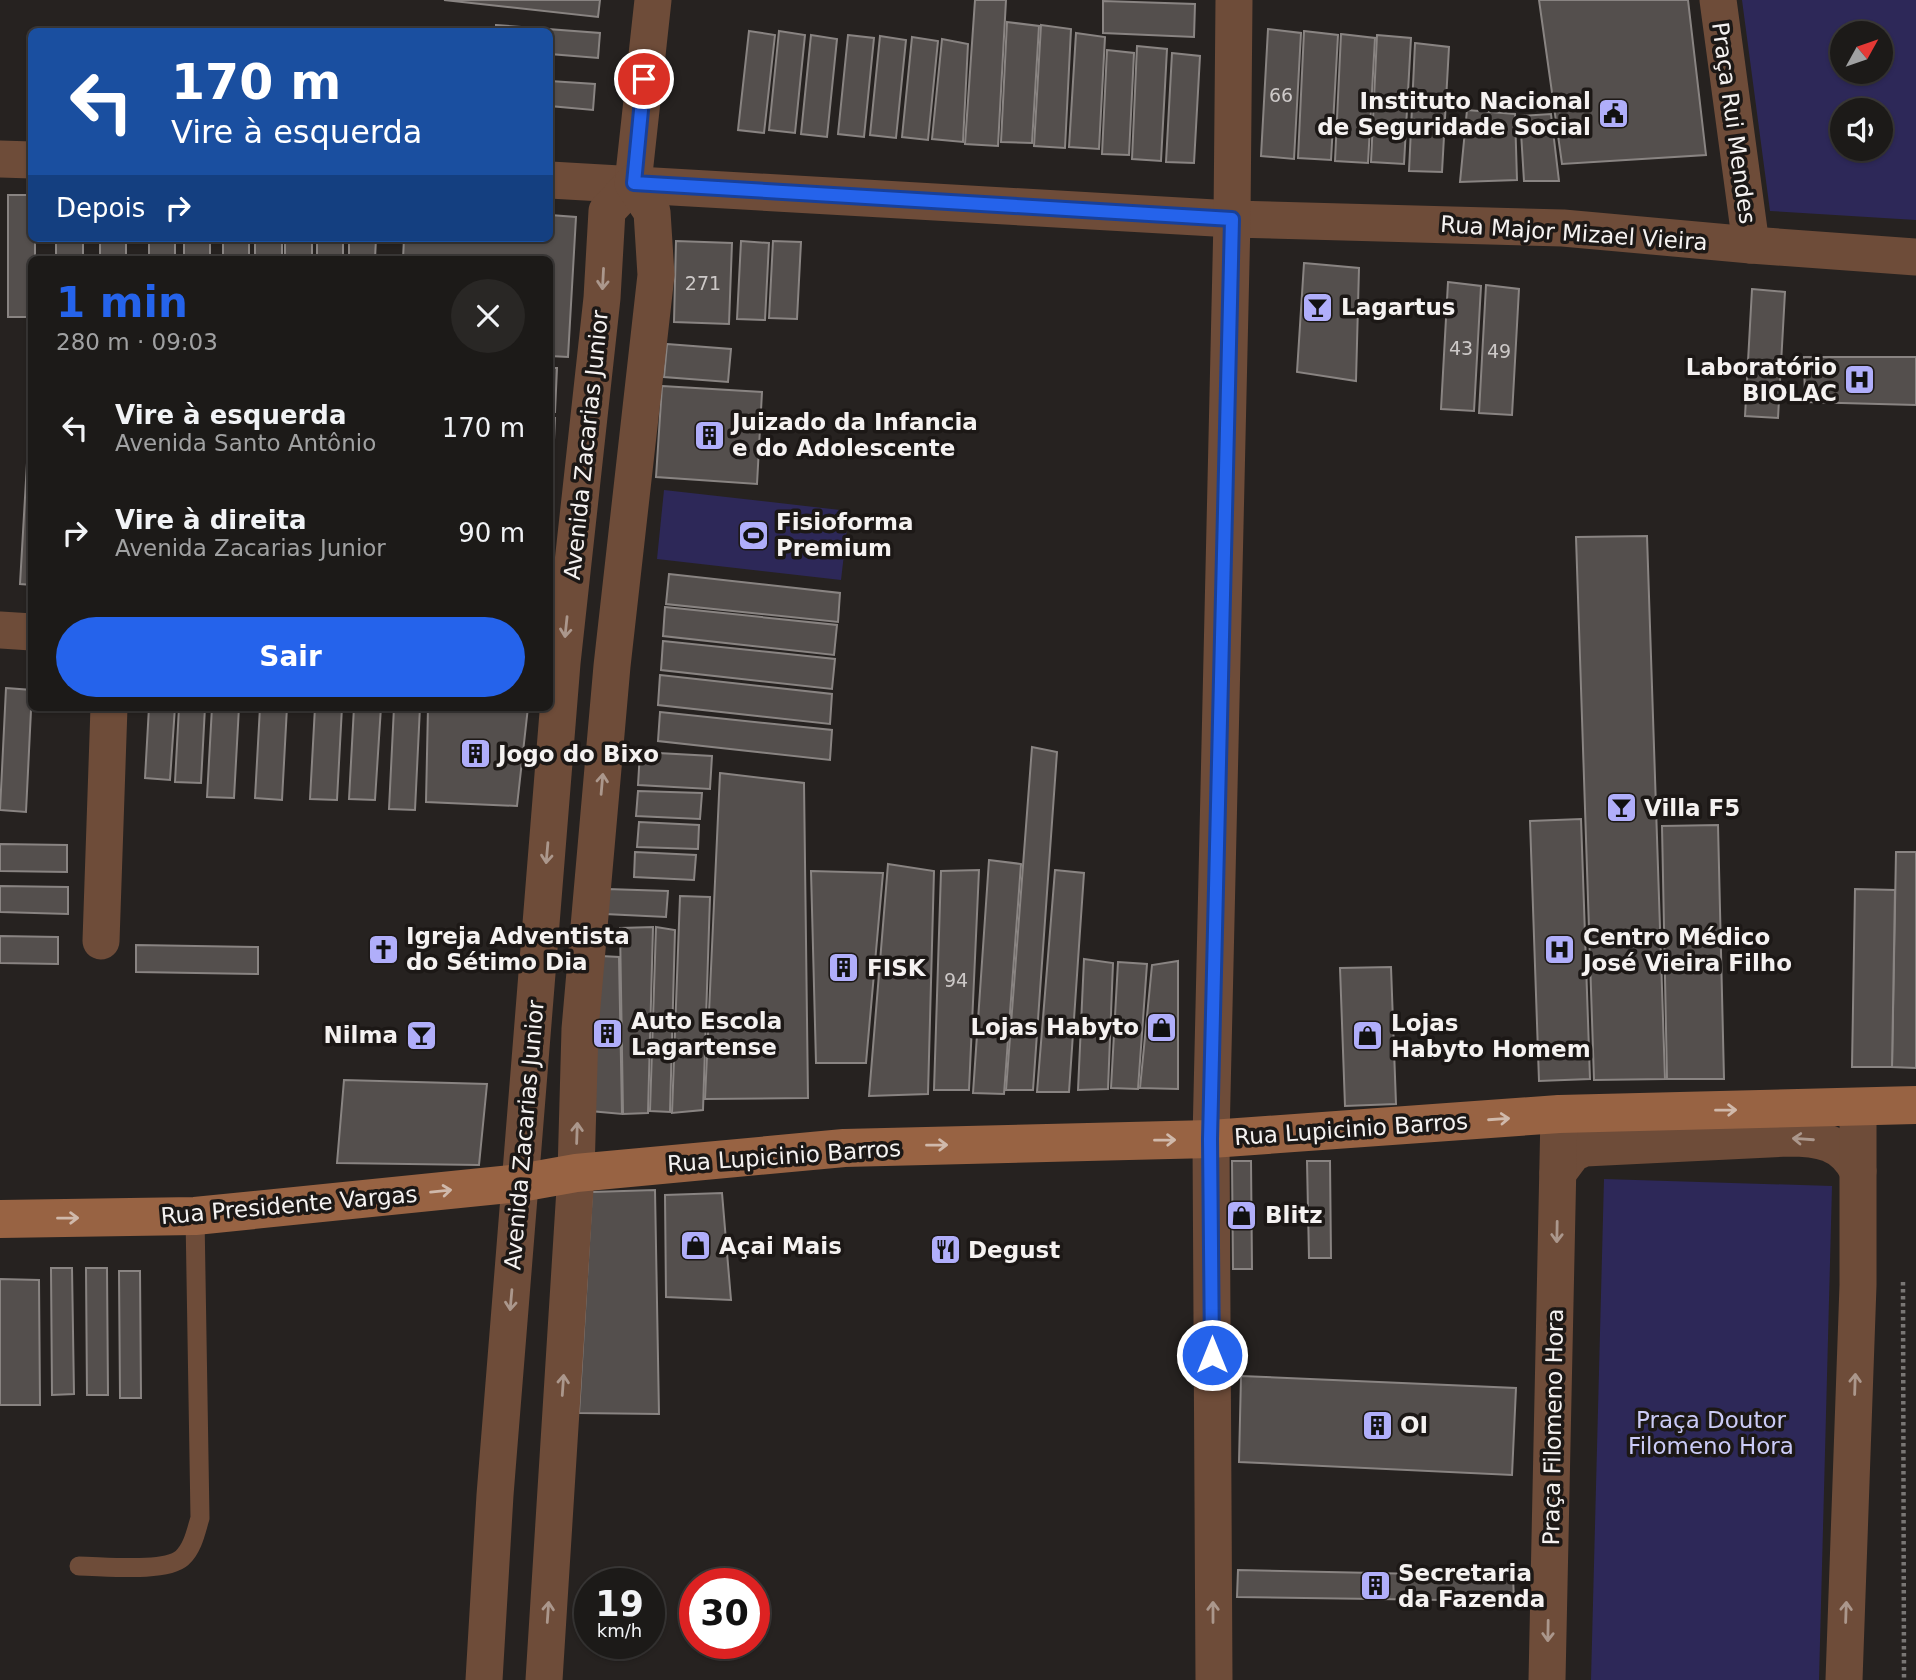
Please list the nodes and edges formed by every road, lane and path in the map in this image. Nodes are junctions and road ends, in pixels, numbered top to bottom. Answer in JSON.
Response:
{"nodes":[{"id":1,"x":653,"y":0,"type":"edge"},
{"id":2,"x":1234,"y":0,"type":"edge"},
{"id":3,"x":1718,"y":0,"type":"edge"},
{"id":4,"x":0,"y":159,"type":"edge"},
{"id":5,"x":28,"y":160,"type":"edge"},
{"id":6,"x":553,"y":180,"type":"edge"},
{"id":7,"x":634,"y":183,"type":"junction"},
{"id":8,"x":1232,"y":219,"type":"junction"},
{"id":9,"x":1751,"y":245,"type":"junction"},
{"id":10,"x":1916,"y":257,"type":"edge"},
{"id":11,"x":0,"y":630,"type":"edge"},
{"id":12,"x":28,"y":632,"type":"edge"},
{"id":13,"x":556,"y":662,"type":"edge"},
{"id":14,"x":612,"y":666,"type":"junction"},
{"id":15,"x":553,"y":706,"type":"edge"},
{"id":16,"x":109,"y":711,"type":"edge"},
{"id":17,"x":553,"y":711,"type":"edge"},
{"id":18,"x":101,"y":941,"type":"dead end"},
{"id":19,"x":1916,"y":1105,"type":"edge"},
{"id":20,"x":1858,"y":1107,"type":"junction"},
{"id":21,"x":1559,"y":1114,"type":"junction"},
{"id":22,"x":1210,"y":1139,"type":"junction"},
{"id":23,"x":1858,"y":1171,"type":"junction"},
{"id":24,"x":576,"y":1172,"type":"junction"},
{"id":25,"x":1559,"y":1174,"type":"junction"},
{"id":26,"x":520,"y":1184,"type":"junction"},
{"id":27,"x":195,"y":1216,"type":"junction"},
{"id":28,"x":0,"y":1219,"type":"edge"},
{"id":29,"x":1903,"y":1269,"type":"dead end"},
{"id":30,"x":79,"y":1566,"type":"dead end"},
{"id":31,"x":484,"y":1680,"type":"edge"},
{"id":32,"x":544,"y":1680,"type":"edge"},
{"id":33,"x":1214,"y":1680,"type":"edge"},
{"id":34,"x":1547,"y":1680,"type":"edge"},
{"id":35,"x":1844,"y":1680,"type":"edge"},
{"id":36,"x":1904,"y":1680,"type":"edge"}],
"edges":[{"from":1,"to":7,"type":"street"},
{"from":2,"to":8,"type":"street"},
{"from":3,"to":9,"type":"street","name":"Praça Rui Mendes"},
{"from":4,"to":5,"type":"street"},
{"from":6,"to":7,"type":"street","name":"Rua Major Mizael Vieira"},
{"from":7,"to":8,"type":"street","name":"Rua Major Mizael Vieira"},
{"from":7,"to":13,"type":"street","name":"Avenida Zacarias Junior","one_way":true},
{"from":7,"to":14,"type":"street","name":"Avenida Zacarias Junior"},
{"from":8,"to":9,"type":"street","name":"Rua Major Mizael Vieira"},
{"from":8,"to":22,"type":"street"},
{"from":9,"to":10,"type":"street","name":"Rua Major Mizael Vieira"},
{"from":11,"to":12,"type":"street"},
{"from":13,"to":14,"type":"street"},
{"from":13,"to":15,"type":"street","name":"Avenida Zacarias Junior","one_way":true},
{"from":24,"to":14,"type":"street","name":"Avenida Zacarias Junior","one_way":true},
{"from":16,"to":18,"type":"street"},
{"from":17,"to":26,"type":"street","name":"Avenida Zacarias Junior","one_way":true},
{"from":19,"to":20,"type":"main road","name":"Rua Lupicinio Barros"},
{"from":21,"to":20,"type":"main road","name":"Rua Lupicinio Barros","one_way":true},
{"from":20,"to":23,"type":"street"},
{"from":22,"to":21,"type":"main road","name":"Rua Lupicinio Barros","one_way":true},
{"from":21,"to":25,"type":"street","name":"Praça Filomeno Hora"},
{"from":24,"to":22,"type":"main road","name":"Rua Lupicinio Barros","one_way":true},
{"from":33,"to":22,"type":"street","one_way":true},
{"from":23,"to":25,"type":"street","one_way":true},
{"from":35,"to":23,"type":"street","one_way":true},
{"from":24,"to":26,"type":"main road","name":"Rua Presidente Vargas"},
{"from":32,"to":24,"type":"street","name":"Avenida Zacarias Junior","one_way":true},
{"from":25,"to":34,"type":"street","name":"Praça Filomeno Hora","one_way":true},
{"from":27,"to":26,"type":"main road","name":"Rua Presidente Vargas","one_way":true},
{"from":26,"to":31,"type":"street","name":"Avenida Zacarias Junior","one_way":true},
{"from":28,"to":27,"type":"main road","name":"Rua Presidente Vargas","one_way":true},
{"from":27,"to":30,"type":"lane"},
{"from":29,"to":36,"type":"path"}]}
